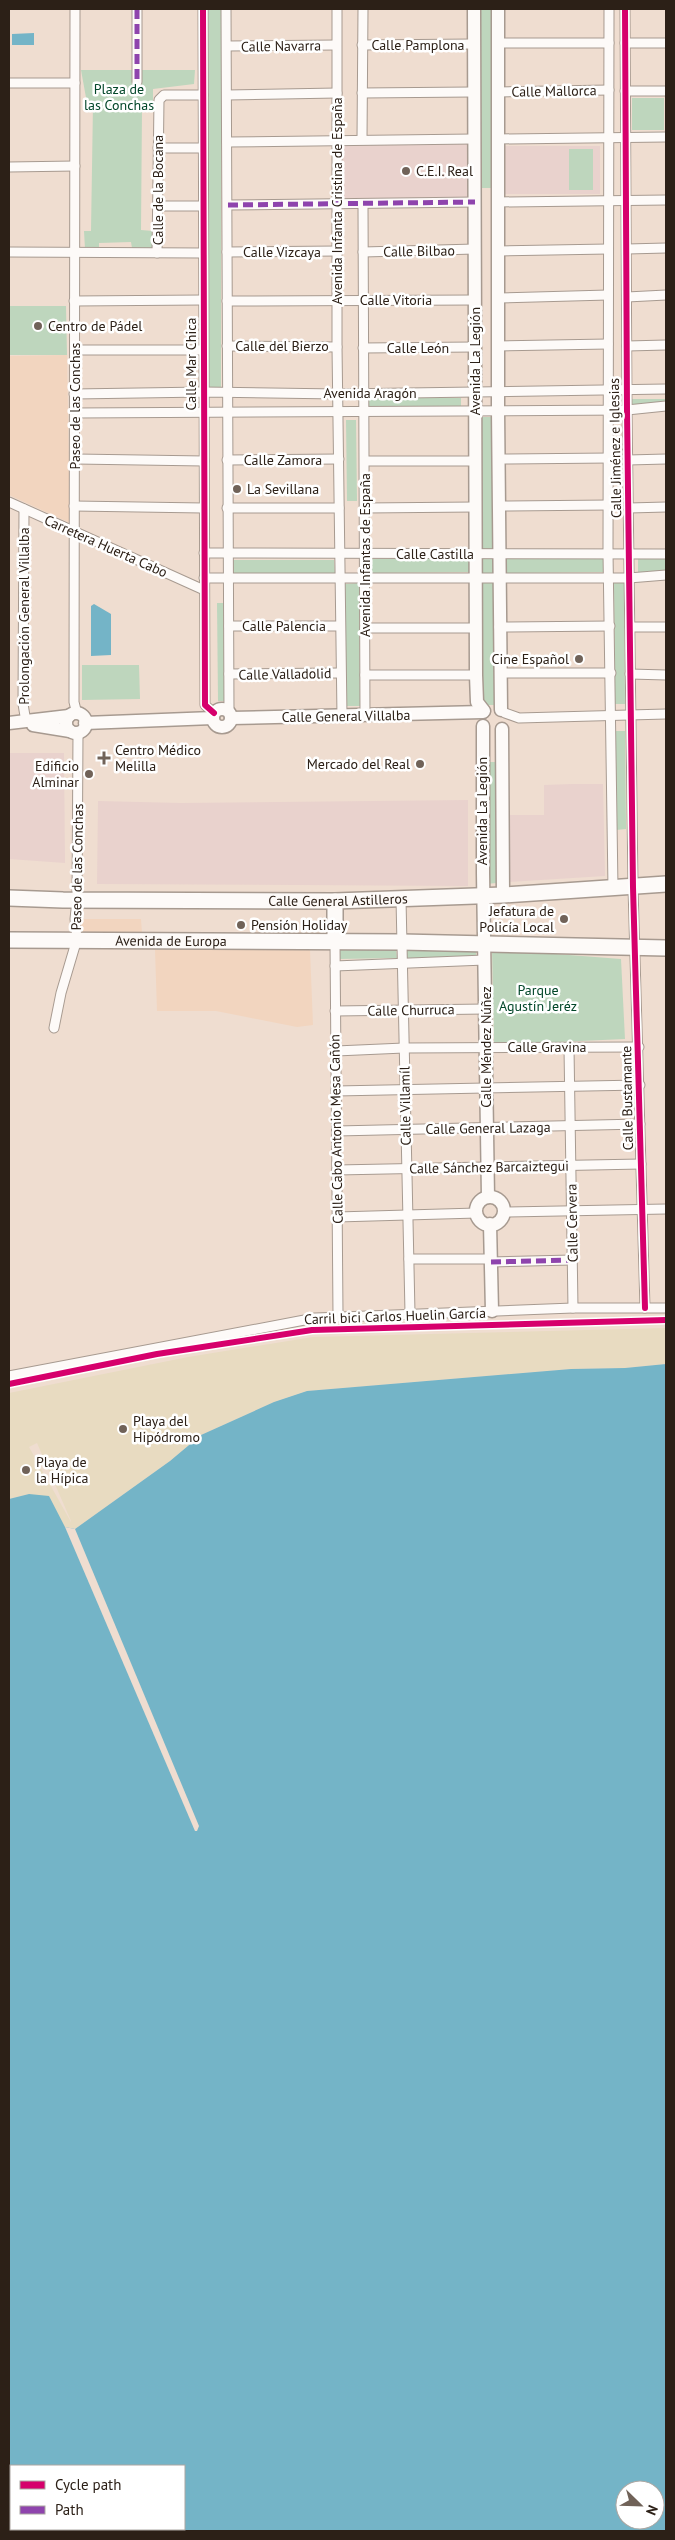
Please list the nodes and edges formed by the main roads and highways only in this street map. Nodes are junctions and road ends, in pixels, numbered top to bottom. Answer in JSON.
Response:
{"nodes":[{"id":1,"x":666,"y":884,"type":"edge"},
{"id":2,"x":9,"y":898,"type":"edge"},
{"id":3,"x":335,"y":901,"type":"junction"},
{"id":4,"x":9,"y":940,"type":"edge"},
{"id":5,"x":335,"y":942,"type":"junction"},
{"id":6,"x":666,"y":948,"type":"edge"}],
"edges":[{"from":1,"to":3,"type":"main road","name":"Calle General Astilleros"},
{"from":2,"to":3,"type":"main road","name":"Calle General Astilleros"},
{"from":3,"to":5,"type":"main road"},
{"from":4,"to":5,"type":"main road","name":"Avenida de Europa"},
{"from":5,"to":6,"type":"main road","name":"Avenida de Europa"}]}
